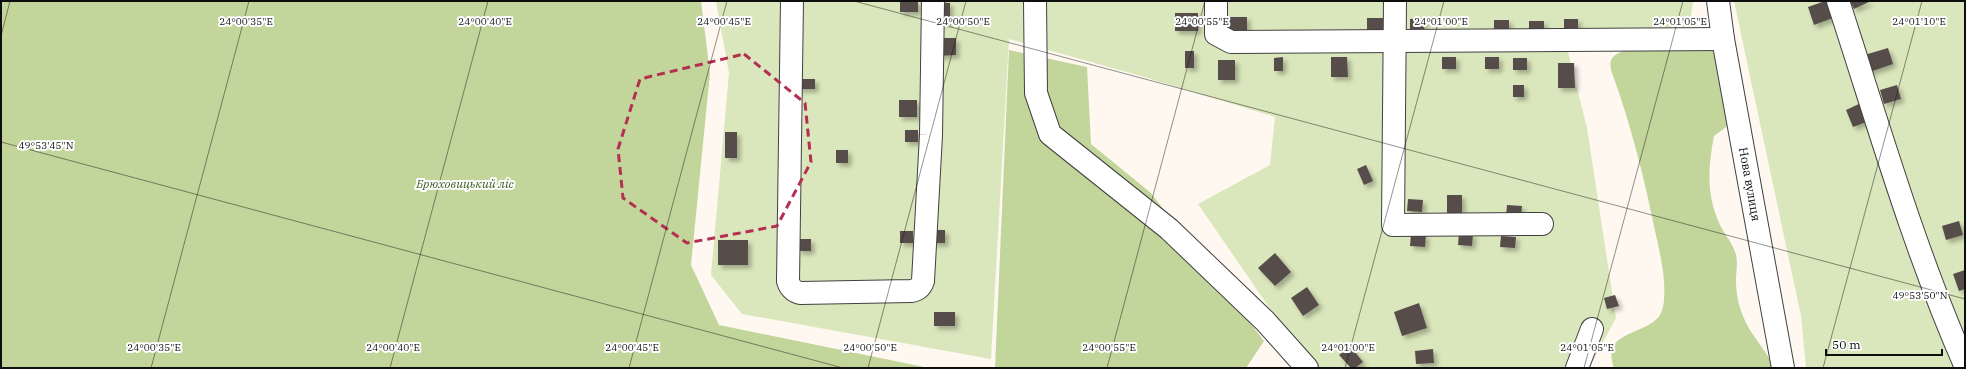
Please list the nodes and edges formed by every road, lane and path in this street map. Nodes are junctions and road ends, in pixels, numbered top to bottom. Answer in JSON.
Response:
{"nodes":[{"id":1,"x":792,"y":1,"type":"edge"},
{"id":2,"x":933,"y":1,"type":"edge"},
{"id":3,"x":1035,"y":1,"type":"edge"},
{"id":4,"x":1216,"y":1,"type":"edge"},
{"id":5,"x":1395,"y":1,"type":"edge"},
{"id":6,"x":1718,"y":1,"type":"edge"},
{"id":7,"x":1838,"y":1,"type":"edge"},
{"id":8,"x":1723,"y":39,"type":"junction"},
{"id":9,"x":1395,"y":40,"type":"junction"},
{"id":10,"x":1542,"y":224,"type":"dead end"},
{"id":11,"x":1592,"y":329,"type":"dead end"},
{"id":12,"x":1965,"y":365,"type":"edge"},
{"id":13,"x":1307,"y":368,"type":"edge"},
{"id":14,"x":1577,"y":368,"type":"edge"},
{"id":15,"x":1783,"y":368,"type":"edge"}],
"edges":[{"from":1,"to":2,"type":"street"},
{"from":3,"to":13,"type":"street"},
{"from":4,"to":9,"type":"street"},
{"from":5,"to":9,"type":"street"},
{"from":6,"to":8,"type":"street","name":"Нова вулиця"},
{"from":7,"to":12,"type":"street"},
{"from":8,"to":9,"type":"street"},
{"from":8,"to":15,"type":"street","name":"Нова вулиця"},
{"from":9,"to":10,"type":"street"},
{"from":11,"to":14,"type":"street"}]}
